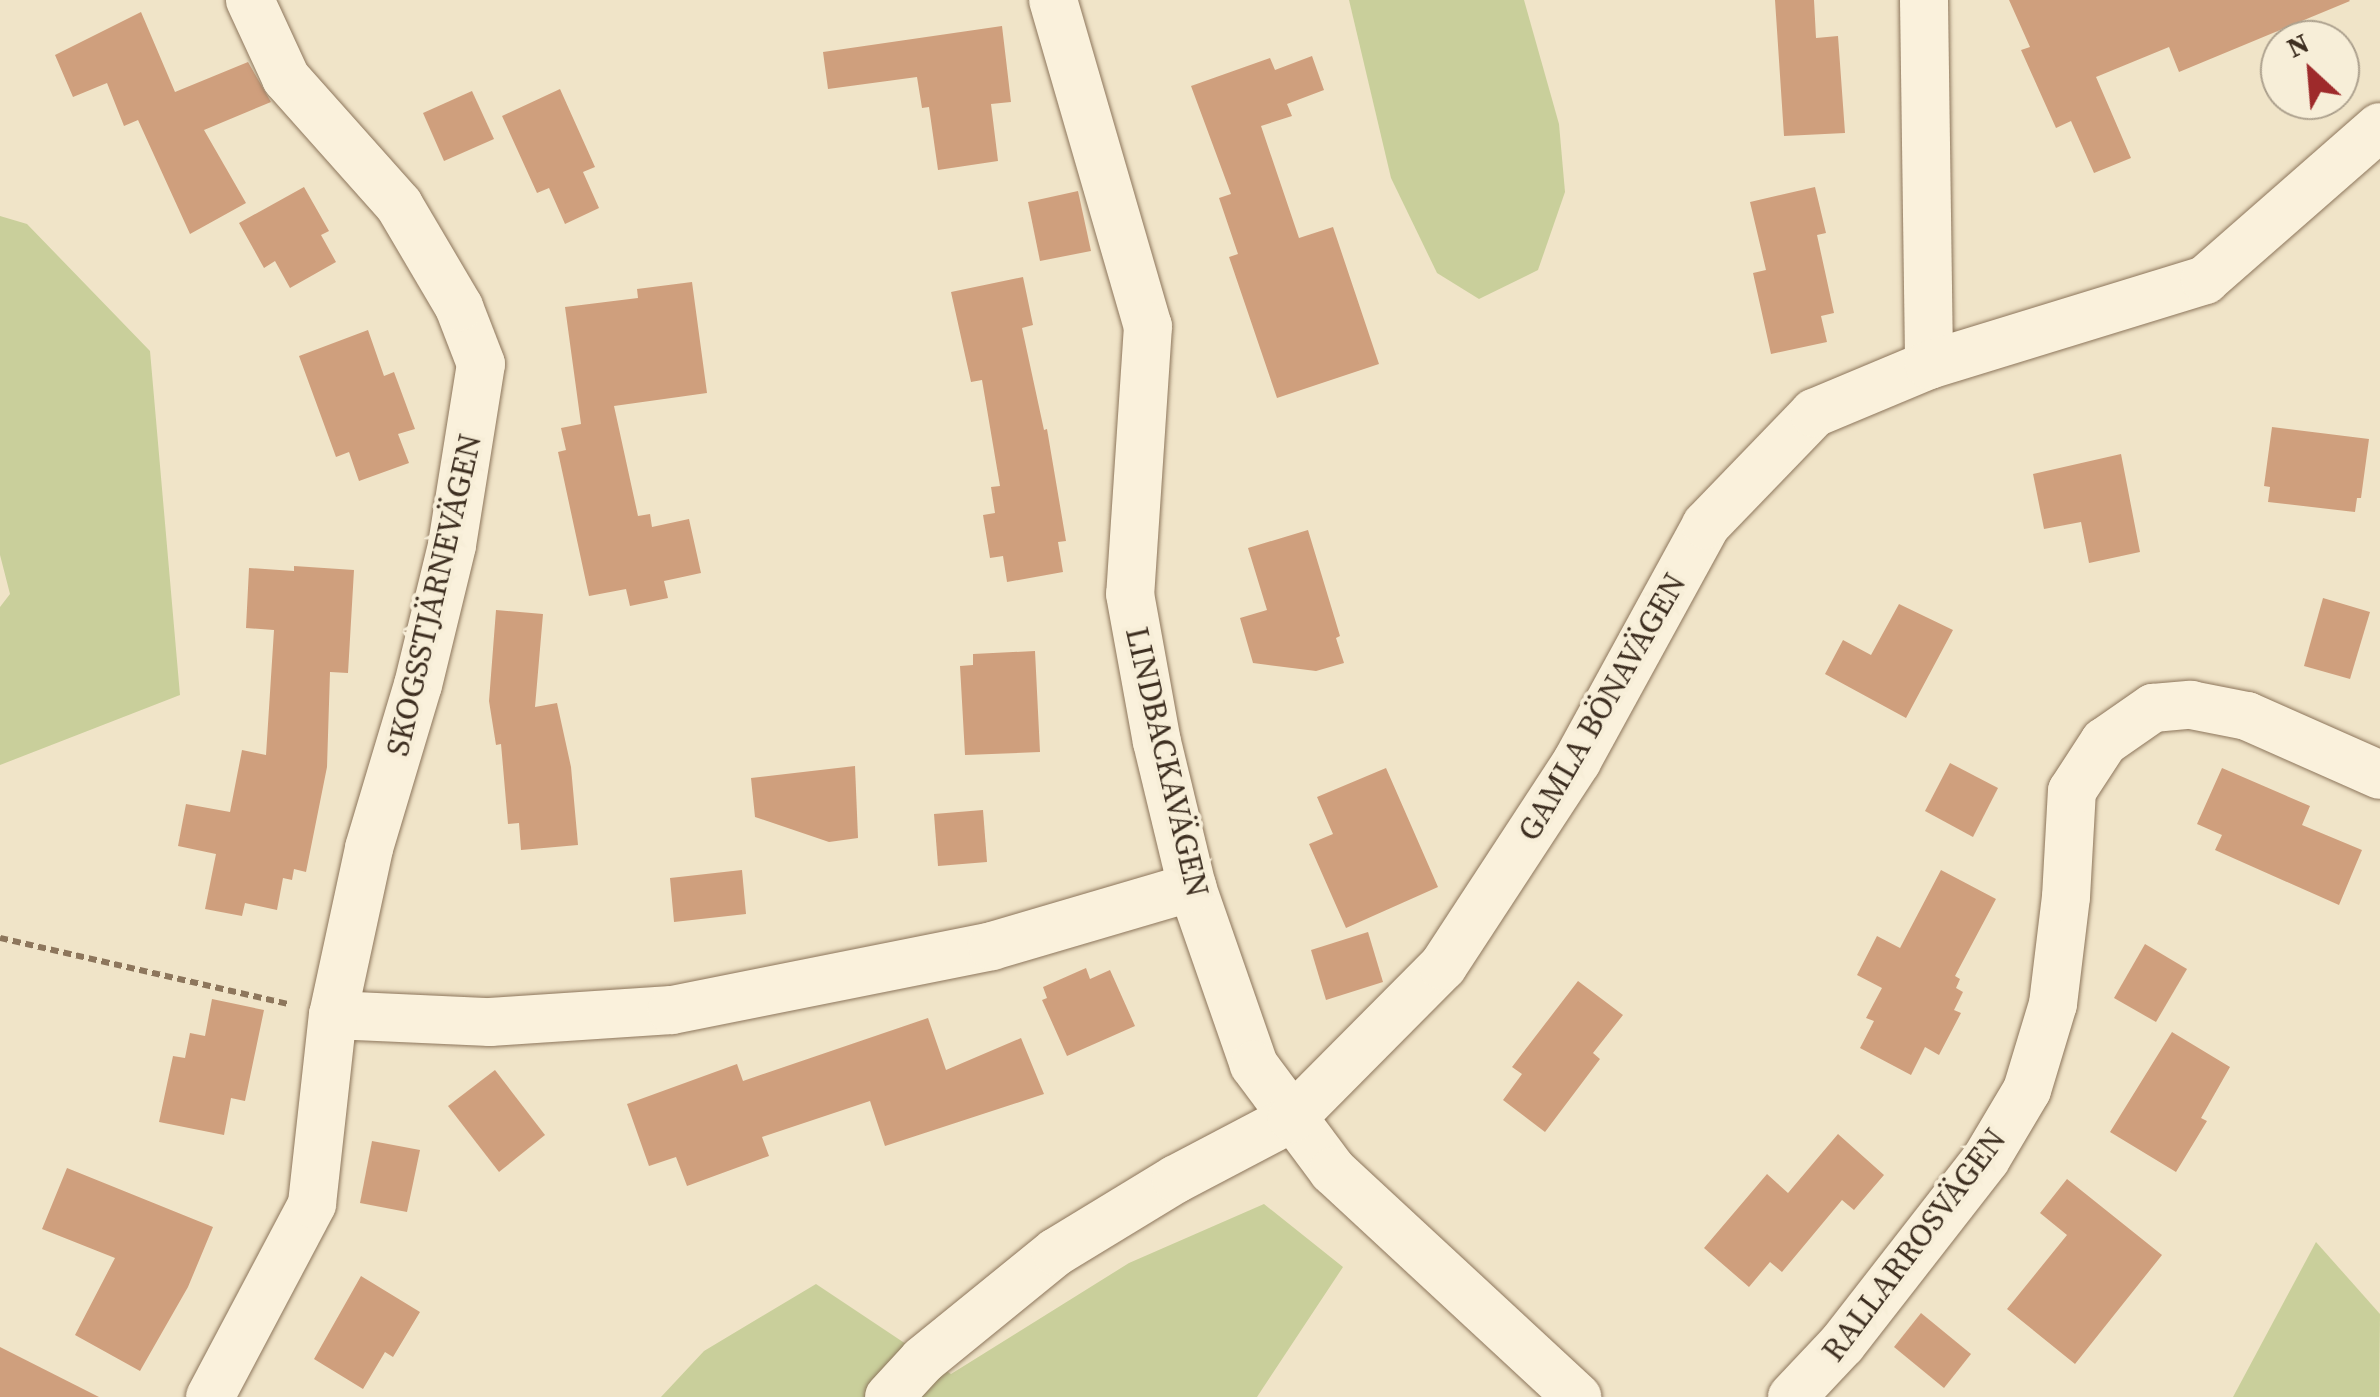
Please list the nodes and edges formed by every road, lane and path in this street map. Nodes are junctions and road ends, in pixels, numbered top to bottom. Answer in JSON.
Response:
{"nodes":[{"id":1,"x":250,"y":0,"type":"edge"},
{"id":2,"x":1053,"y":0,"type":"edge"},
{"id":3,"x":1924,"y":0,"type":"edge"},
{"id":4,"x":2380,"y":127,"type":"edge"},
{"id":5,"x":1928,"y":364,"type":"junction"},
{"id":6,"x":2380,"y":775,"type":"edge"},
{"id":7,"x":1192,"y":887,"type":"junction"},
{"id":8,"x":0,"y":938,"type":"edge"},
{"id":9,"x":333,"y":1014,"type":"junction"},
{"id":10,"x":1292,"y":1118,"type":"junction"},
{"id":11,"x":210,"y":1397,"type":"edge"},
{"id":12,"x":889,"y":1397,"type":"edge"},
{"id":13,"x":1577,"y":1397,"type":"edge"},
{"id":14,"x":1792,"y":1397,"type":"edge"}],
"edges":[{"from":1,"to":9,"type":"street","name":"SKOGSSTJÄRNEVÄGEN"},
{"from":2,"to":7,"type":"street","name":"LINDBACKAVÄGEN"},
{"from":3,"to":5,"type":"street"},
{"from":4,"to":5,"type":"street","name":"GAMLA BÖNAVÄGEN"},
{"from":5,"to":10,"type":"street","name":"GAMLA BÖNAVÄGEN"},
{"from":6,"to":14,"type":"street","name":"RALLARROSVÄGEN"},
{"from":7,"to":9,"type":"street"},
{"from":7,"to":10,"type":"street","name":"LINDBACKAVÄGEN"},
{"from":8,"to":9,"type":"path"},
{"from":9,"to":11,"type":"street","name":"SKOGSSTJÄRNEVÄGEN"},
{"from":10,"to":12,"type":"street","name":"GAMLA BÖNAVÄGEN"},
{"from":10,"to":13,"type":"street","name":"LINDBACKAVÄGEN"}]}
